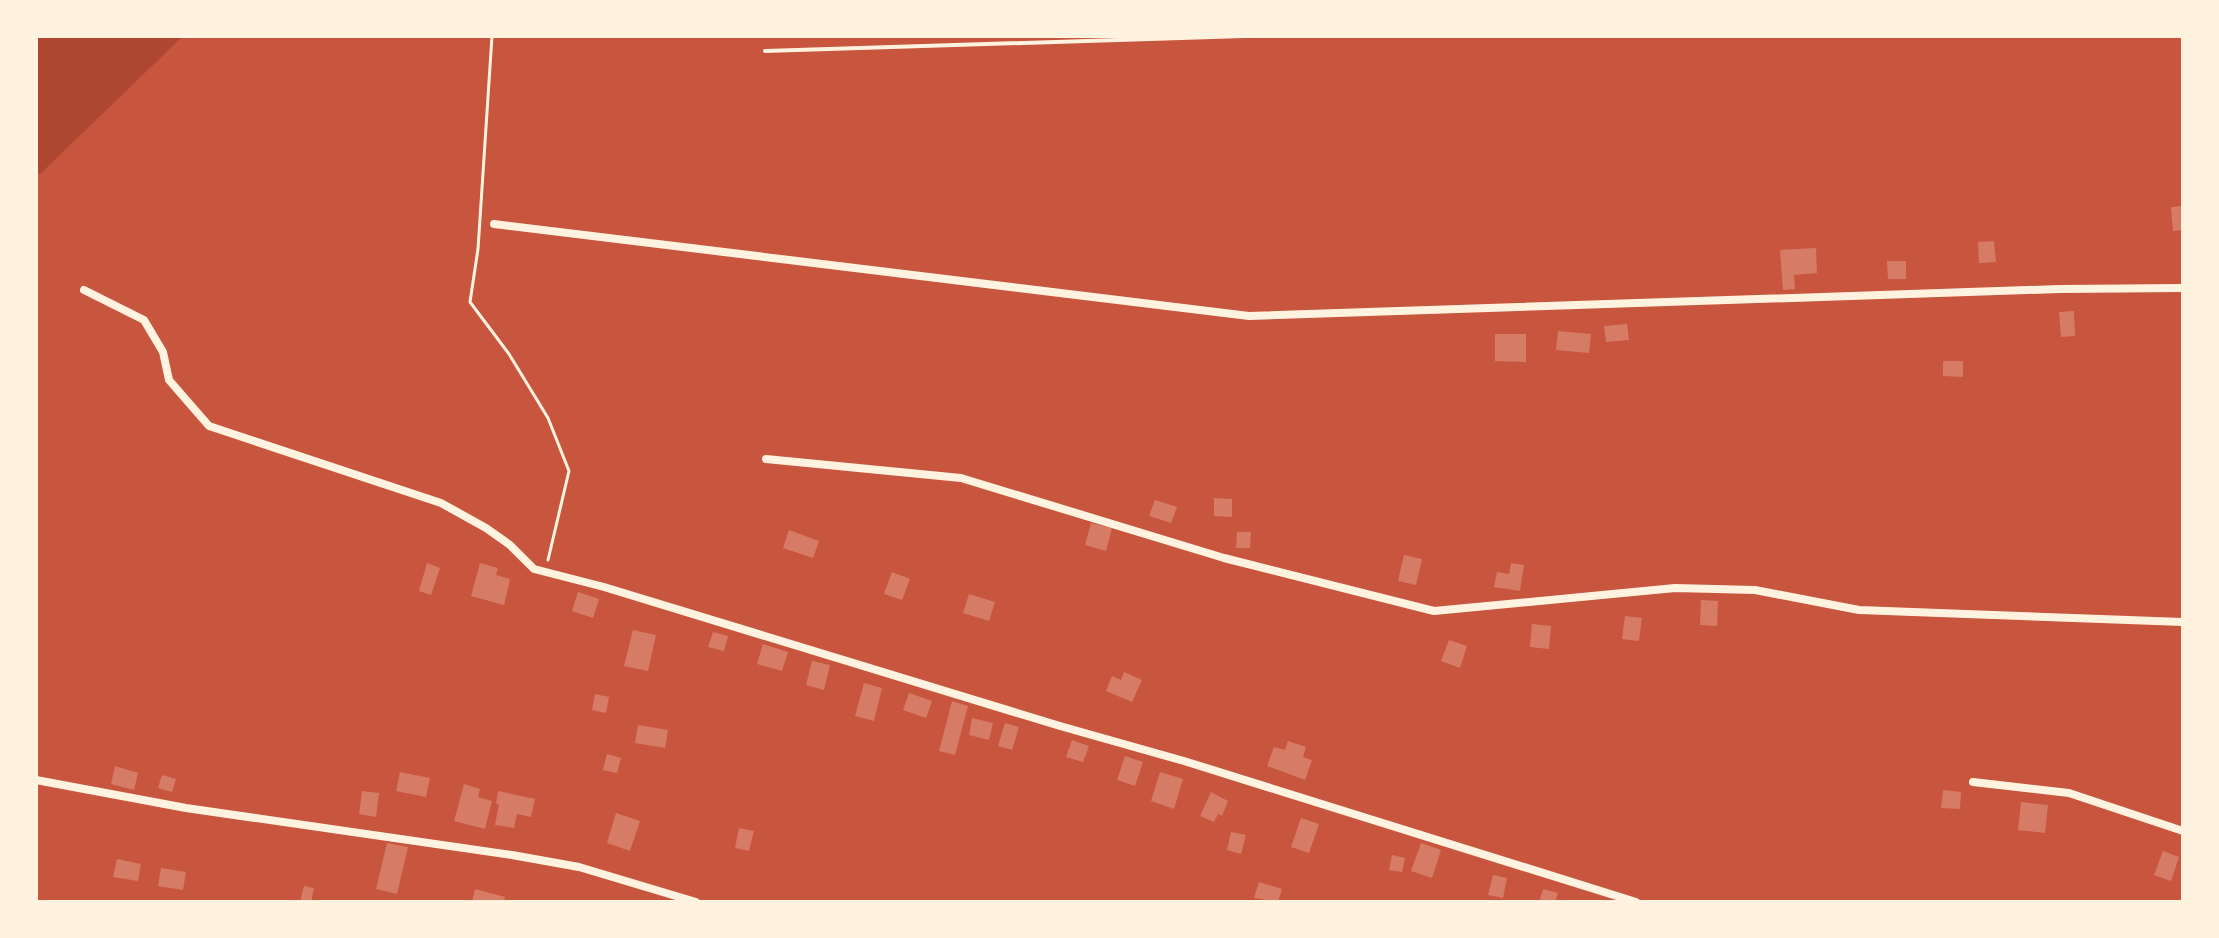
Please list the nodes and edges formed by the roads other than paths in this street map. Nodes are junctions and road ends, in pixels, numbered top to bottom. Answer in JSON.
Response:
{"nodes":[{"id":1,"x":1244,"y":36,"type":"edge"},
{"id":2,"x":765,"y":51,"type":"dead end"},
{"id":3,"x":494,"y":224,"type":"dead end"},
{"id":4,"x":2183,"y":288,"type":"edge"},
{"id":5,"x":84,"y":290,"type":"dead end"},
{"id":6,"x":766,"y":459,"type":"dead end"},
{"id":7,"x":2183,"y":622,"type":"edge"},
{"id":8,"x":36,"y":780,"type":"edge"},
{"id":9,"x":1973,"y":782,"type":"dead end"},
{"id":10,"x":2183,"y":831,"type":"edge"},
{"id":11,"x":696,"y":902,"type":"edge"},
{"id":12,"x":1636,"y":902,"type":"edge"}],
"edges":[{"from":1,"to":2,"type":"lane"},
{"from":3,"to":4,"type":"street"},
{"from":5,"to":12,"type":"street"},
{"from":6,"to":7,"type":"street"},
{"from":8,"to":11,"type":"street"},
{"from":9,"to":10,"type":"street"}]}
